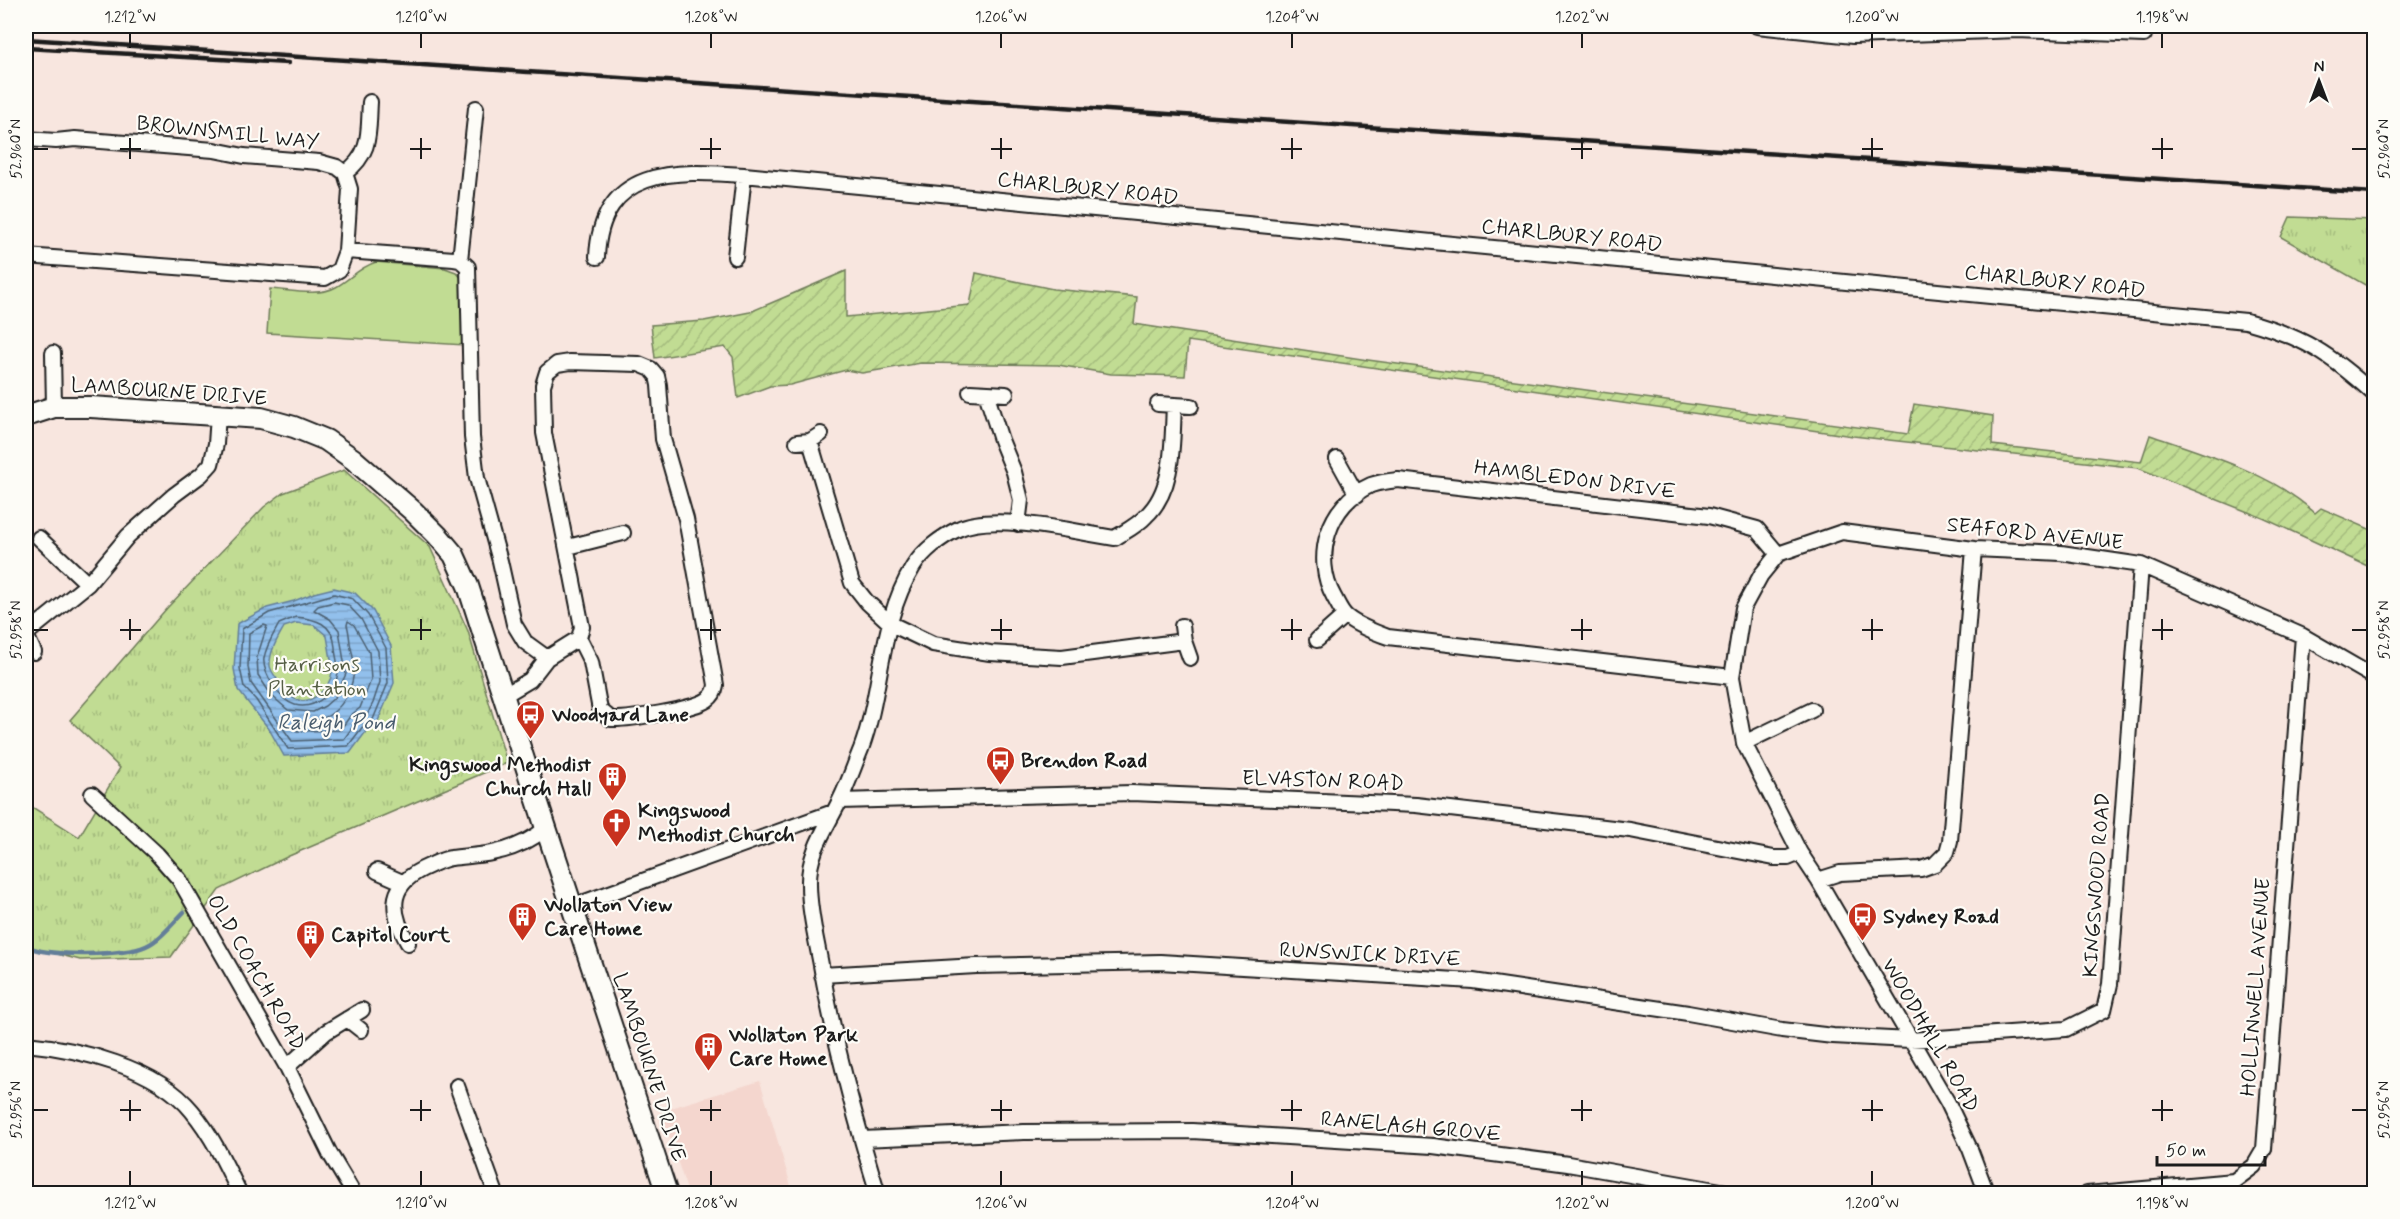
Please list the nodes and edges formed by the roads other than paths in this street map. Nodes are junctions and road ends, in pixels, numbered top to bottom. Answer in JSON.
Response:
{"nodes":[{"id":1,"x":1757,"y":26,"type":"edge"},
{"id":2,"x":2018,"y":28,"type":"edge"},
{"id":3,"x":1852,"y":31,"type":"edge"},
{"id":4,"x":2144,"y":35,"type":"dead end"},
{"id":5,"x":370,"y":102,"type":"dead end"},
{"id":6,"x":476,"y":108,"type":"dead end"},
{"id":7,"x":26,"y":140,"type":"edge"},
{"id":8,"x":345,"y":173,"type":"junction"},
{"id":9,"x":744,"y":175,"type":"junction"},
{"id":10,"x":346,"y":250,"type":"junction"},
{"id":11,"x":26,"y":256,"type":"edge"},
{"id":12,"x":597,"y":257,"type":"dead end"},
{"id":13,"x":735,"y":257,"type":"dead end"},
{"id":14,"x":461,"y":262,"type":"junction"},
{"id":15,"x":53,"y":353,"type":"dead end"},
{"id":16,"x":970,"y":392,"type":"dead end"},
{"id":17,"x":986,"y":393,"type":"junction"},
{"id":18,"x":1006,"y":394,"type":"dead end"},
{"id":19,"x":2374,"y":394,"type":"edge"},
{"id":20,"x":1158,"y":404,"type":"dead end"},
{"id":21,"x":1174,"y":405,"type":"junction"},
{"id":22,"x":1191,"y":406,"type":"dead end"},
{"id":23,"x":54,"y":408,"type":"junction"},
{"id":24,"x":218,"y":415,"type":"junction"},
{"id":25,"x":26,"y":416,"type":"edge"},
{"id":26,"x":809,"y":439,"type":"dead end"},
{"id":27,"x":1337,"y":459,"type":"dead end"},
{"id":28,"x":1357,"y":495,"type":"junction"},
{"id":29,"x":1018,"y":524,"type":"junction"},
{"id":30,"x":623,"y":532,"type":"dead end"},
{"id":31,"x":39,"y":538,"type":"dead end"},
{"id":32,"x":568,"y":547,"type":"junction"},
{"id":33,"x":1974,"y":549,"type":"junction"},
{"id":34,"x":1778,"y":554,"type":"junction"},
{"id":35,"x":2141,"y":565,"type":"junction"},
{"id":36,"x":88,"y":584,"type":"junction"},
{"id":37,"x":1345,"y":615,"type":"junction"},
{"id":38,"x":891,"y":624,"type":"junction"},
{"id":39,"x":1182,"y":626,"type":"dead end"},
{"id":40,"x":26,"y":634,"type":"edge"},
{"id":41,"x":2303,"y":636,"type":"junction"},
{"id":42,"x":579,"y":638,"type":"junction"},
{"id":43,"x":1317,"y":640,"type":"dead end"},
{"id":44,"x":1184,"y":641,"type":"junction"},
{"id":45,"x":34,"y":652,"type":"dead end"},
{"id":46,"x":547,"y":658,"type":"junction"},
{"id":47,"x":1190,"y":658,"type":"dead end"},
{"id":48,"x":1732,"y":677,"type":"junction"},
{"id":49,"x":2374,"y":677,"type":"edge"},
{"id":50,"x":503,"y":696,"type":"junction"},
{"id":51,"x":1812,"y":710,"type":"dead end"},
{"id":52,"x":1744,"y":743,"type":"junction"},
{"id":53,"x":92,"y":794,"type":"dead end"},
{"id":54,"x":836,"y":807,"type":"junction"},
{"id":55,"x":546,"y":828,"type":"junction"},
{"id":56,"x":1800,"y":853,"type":"junction"},
{"id":57,"x":377,"y":871,"type":"dead end"},
{"id":58,"x":1818,"y":880,"type":"junction"},
{"id":59,"x":402,"y":882,"type":"junction"},
{"id":60,"x":572,"y":907,"type":"junction"},
{"id":61,"x":408,"y":943,"type":"dead end"},
{"id":62,"x":822,"y":975,"type":"junction"},
{"id":63,"x":362,"y":1010,"type":"dead end"},
{"id":64,"x":347,"y":1019,"type":"junction"},
{"id":65,"x":361,"y":1030,"type":"dead end"},
{"id":66,"x":1910,"y":1040,"type":"junction"},
{"id":67,"x":26,"y":1044,"type":"edge"},
{"id":68,"x":287,"y":1067,"type":"junction"},
{"id":69,"x":457,"y":1086,"type":"dead end"},
{"id":70,"x":862,"y":1139,"type":"junction"},
{"id":71,"x":240,"y":1194,"type":"edge"},
{"id":72,"x":354,"y":1194,"type":"edge"},
{"id":73,"x":496,"y":1194,"type":"edge"},
{"id":74,"x":667,"y":1194,"type":"edge"},
{"id":75,"x":878,"y":1194,"type":"edge"},
{"id":76,"x":1738,"y":1194,"type":"edge"},
{"id":77,"x":1987,"y":1194,"type":"edge"},
{"id":78,"x":2087,"y":1194,"type":"edge"}],
"edges":[{"from":1,"to":3,"type":"street"},
{"from":2,"to":3,"type":"street"},
{"from":2,"to":4,"type":"street"},
{"from":5,"to":8,"type":"street"},
{"from":6,"to":14,"type":"street"},
{"from":7,"to":8,"type":"street","name":"BROWNSMILL WAY"},
{"from":8,"to":10,"type":"street"},
{"from":9,"to":12,"type":"street","name":"CHARLBURY ROAD"},
{"from":9,"to":13,"type":"street"},
{"from":9,"to":19,"type":"street","name":"CHARLBURY ROAD"},
{"from":10,"to":11,"type":"street"},
{"from":10,"to":14,"type":"street"},
{"from":14,"to":46,"type":"street"},
{"from":15,"to":23,"type":"street"},
{"from":16,"to":17,"type":"street"},
{"from":17,"to":18,"type":"street"},
{"from":17,"to":29,"type":"street"},
{"from":20,"to":21,"type":"street"},
{"from":21,"to":22,"type":"street"},
{"from":21,"to":29,"type":"street"},
{"from":23,"to":24,"type":"street","name":"LAMBOURNE DRIVE"},
{"from":23,"to":25,"type":"street","name":"LAMBOURNE DRIVE"},
{"from":24,"to":36,"type":"street"},
{"from":24,"to":50,"type":"street","name":"LAMBOURNE DRIVE"},
{"from":26,"to":38,"type":"street"},
{"from":27,"to":28,"type":"street"},
{"from":28,"to":34,"type":"street","name":"HAMBLEDON DRIVE"},
{"from":28,"to":37,"type":"street","name":"HAMBLEDON DRIVE"},
{"from":29,"to":38,"type":"street"},
{"from":30,"to":32,"type":"street"},
{"from":31,"to":36,"type":"street"},
{"from":32,"to":42,"type":"street"},
{"from":32,"to":42,"type":"street"},
{"from":33,"to":34,"type":"street","name":"SEAFORD AVENUE"},
{"from":33,"to":35,"type":"street","name":"SEAFORD AVENUE"},
{"from":33,"to":58,"type":"street"},
{"from":34,"to":48,"type":"street","name":"WOODHALL ROAD"},
{"from":35,"to":41,"type":"street","name":"SEAFORD AVENUE"},
{"from":35,"to":66,"type":"street","name":"KINGSWOOD ROAD"},
{"from":36,"to":40,"type":"street"},
{"from":37,"to":43,"type":"street"},
{"from":37,"to":48,"type":"street"},
{"from":38,"to":44,"type":"street"},
{"from":38,"to":54,"type":"street"},
{"from":39,"to":44,"type":"street"},
{"from":40,"to":45,"type":"street"},
{"from":41,"to":49,"type":"street","name":"SEAFORD AVENUE"},
{"from":41,"to":78,"type":"street","name":"HOLLINWELL AVENUE"},
{"from":42,"to":46,"type":"street"},
{"from":44,"to":47,"type":"street"},
{"from":46,"to":50,"type":"street"},
{"from":48,"to":52,"type":"street","name":"WOODHALL ROAD"},
{"from":50,"to":55,"type":"street","name":"LAMBOURNE DRIVE"},
{"from":51,"to":52,"type":"street"},
{"from":52,"to":56,"type":"street","name":"WOODHALL ROAD"},
{"from":53,"to":68,"type":"street","name":"OLD COACH ROAD"},
{"from":54,"to":56,"type":"street","name":"ELVASTON ROAD"},
{"from":54,"to":60,"type":"street","name":"ELVASTON ROAD"},
{"from":54,"to":62,"type":"street"},
{"from":55,"to":59,"type":"street"},
{"from":55,"to":60,"type":"street","name":"LAMBOURNE DRIVE"},
{"from":56,"to":58,"type":"street","name":"WOODHALL ROAD"},
{"from":57,"to":59,"type":"street"},
{"from":58,"to":66,"type":"street","name":"WOODHALL ROAD"},
{"from":59,"to":61,"type":"street"},
{"from":60,"to":74,"type":"street","name":"LAMBOURNE DRIVE"},
{"from":62,"to":66,"type":"street","name":"RUNSWICK DRIVE"},
{"from":62,"to":70,"type":"street"},
{"from":63,"to":64,"type":"street"},
{"from":64,"to":65,"type":"street"},
{"from":64,"to":68,"type":"street"},
{"from":66,"to":77,"type":"street","name":"WOODHALL ROAD"},
{"from":67,"to":71,"type":"street"},
{"from":68,"to":72,"type":"street","name":"OLD COACH ROAD"},
{"from":69,"to":73,"type":"street"},
{"from":70,"to":75,"type":"street"},
{"from":70,"to":76,"type":"street","name":"RANELAGH GROVE"}]}
